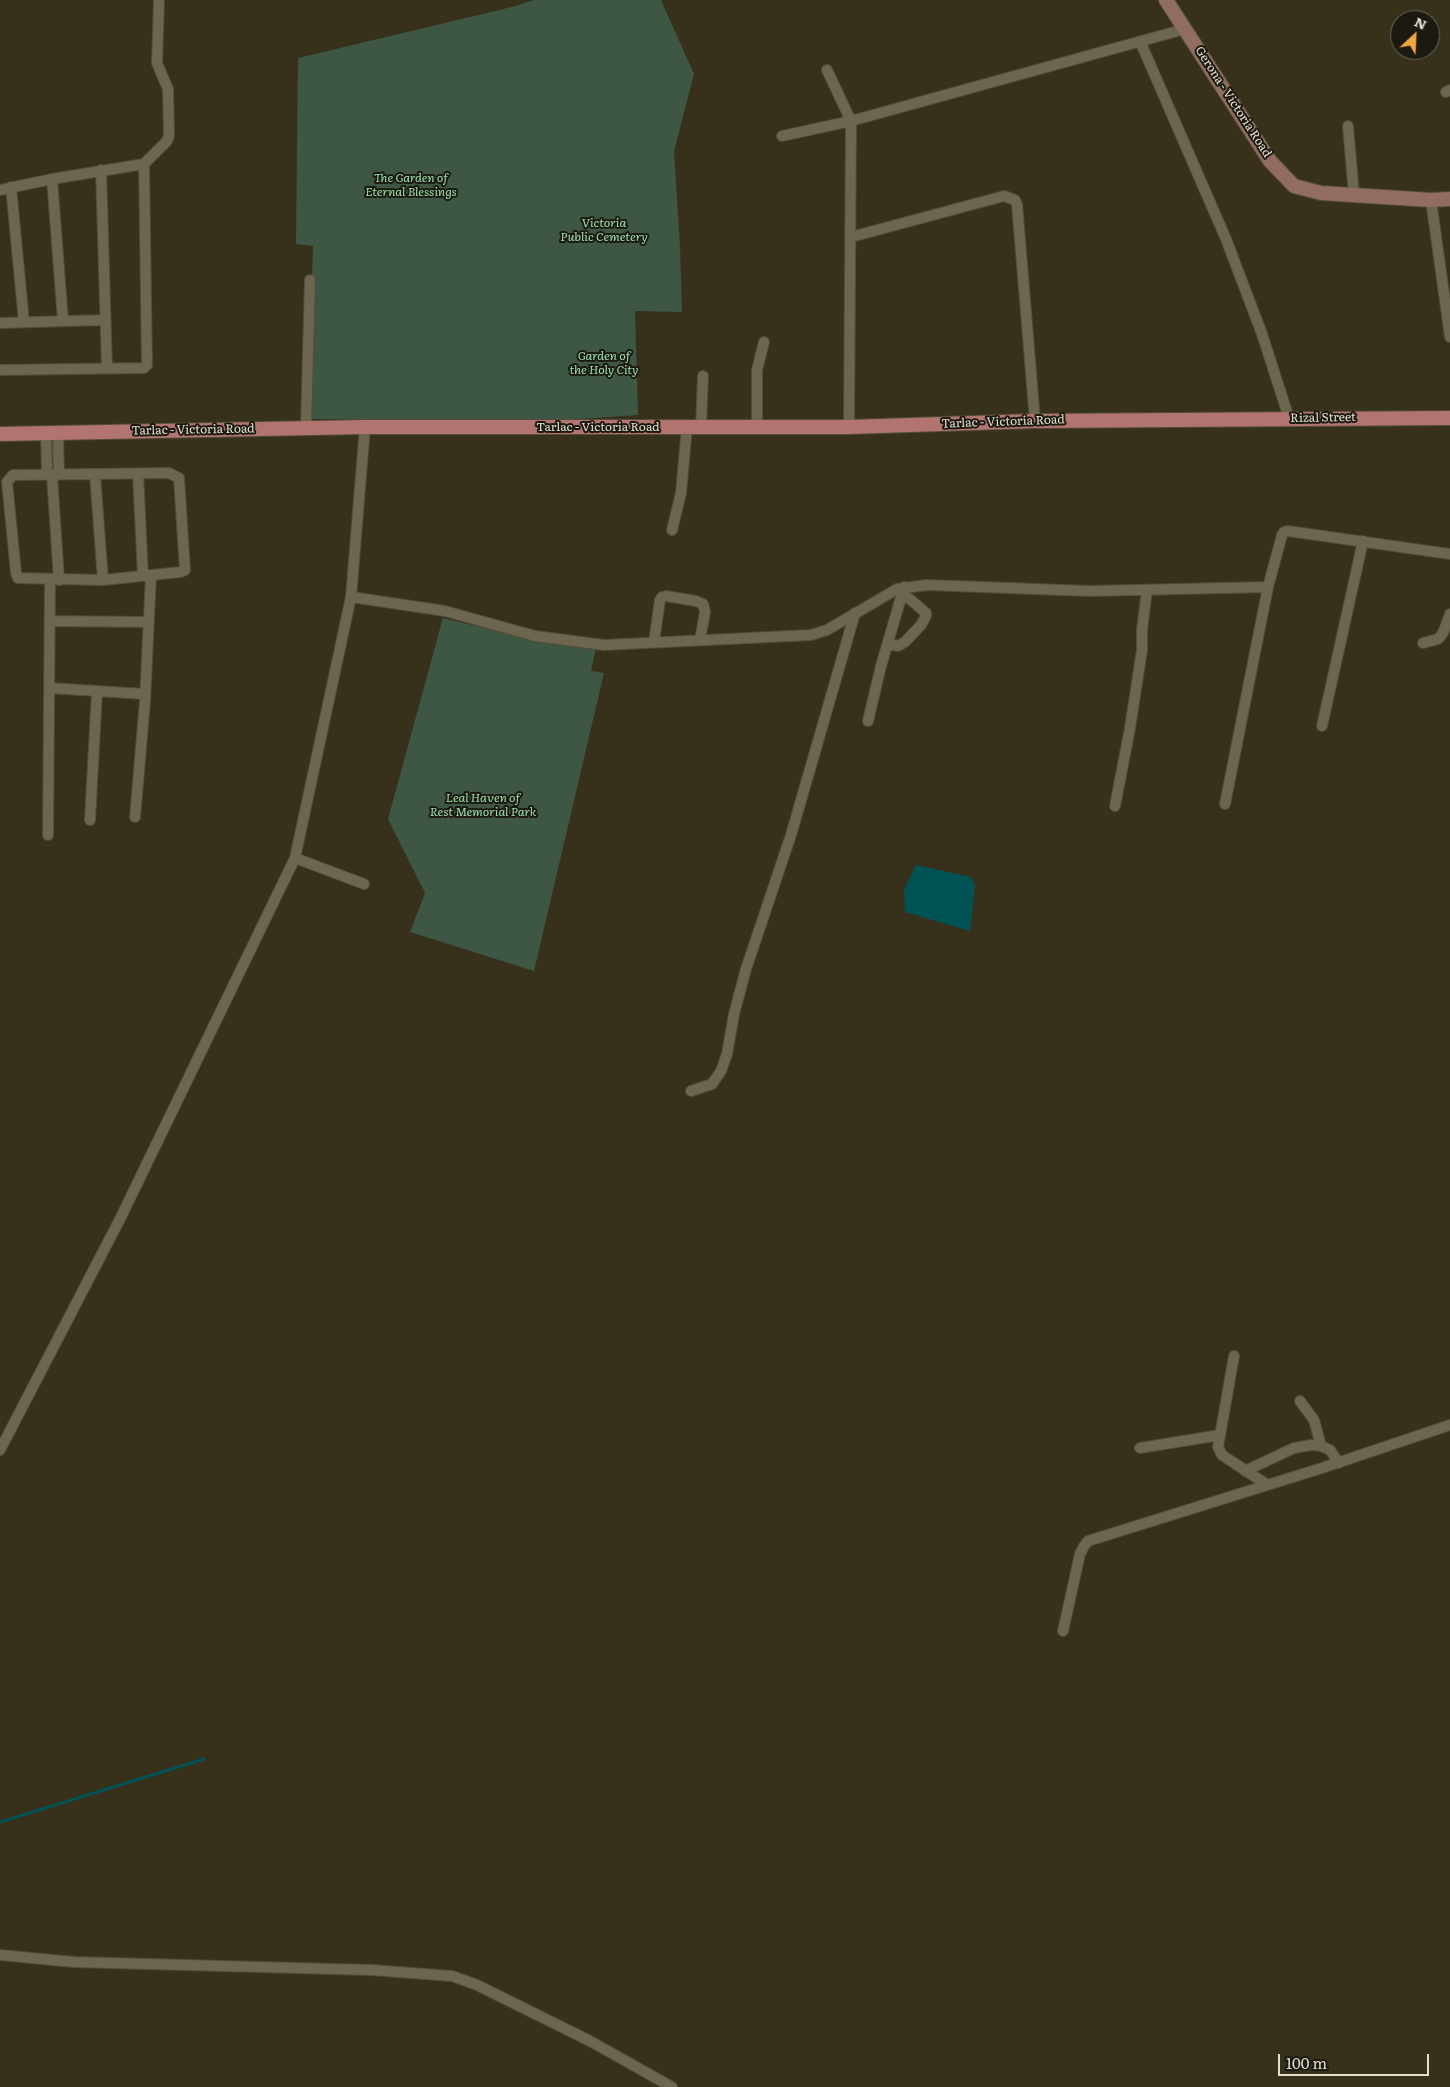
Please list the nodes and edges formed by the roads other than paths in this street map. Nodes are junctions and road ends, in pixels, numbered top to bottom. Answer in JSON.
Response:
{"nodes":[{"id":1,"x":159,"y":0,"type":"edge"},
{"id":2,"x":1166,"y":0,"type":"edge"},
{"id":3,"x":1185,"y":29,"type":"junction"},
{"id":4,"x":1140,"y":41,"type":"junction"},
{"id":5,"x":827,"y":70,"type":"dead end"},
{"id":6,"x":851,"y":121,"type":"junction"},
{"id":7,"x":1348,"y":126,"type":"dead end"},
{"id":8,"x":782,"y":136,"type":"dead end"},
{"id":9,"x":144,"y":164,"type":"junction"},
{"id":10,"x":101,"y":170,"type":"junction"},
{"id":11,"x":52,"y":179,"type":"junction"},
{"id":12,"x":11,"y":187,"type":"junction"},
{"id":13,"x":0,"y":190,"type":"edge"},
{"id":14,"x":1354,"y":195,"type":"junction"},
{"id":15,"x":1450,"y":199,"type":"edge"},
{"id":16,"x":1431,"y":200,"type":"junction"},
{"id":17,"x":851,"y":238,"type":"junction"},
{"id":18,"x":310,"y":280,"type":"dead end"},
{"id":19,"x":105,"y":320,"type":"junction"},
{"id":20,"x":64,"y":321,"type":"junction"},
{"id":21,"x":24,"y":322,"type":"junction"},
{"id":22,"x":0,"y":323,"type":"edge"},
{"id":23,"x":1450,"y":337,"type":"edge"},
{"id":24,"x":764,"y":342,"type":"dead end"},
{"id":25,"x":107,"y":368,"type":"junction"},
{"id":26,"x":0,"y":370,"type":"edge"},
{"id":27,"x":703,"y":376,"type":"dead end"},
{"id":28,"x":1289,"y":418,"type":"junction"},
{"id":29,"x":1450,"y":418,"type":"edge"},
{"id":30,"x":1195,"y":419,"type":"joint"},
{"id":31,"x":1035,"y":421,"type":"junction"},
{"id":32,"x":365,"y":427,"type":"junction"},
{"id":33,"x":687,"y":427,"type":"junction"},
{"id":34,"x":701,"y":427,"type":"junction"},
{"id":35,"x":757,"y":427,"type":"junction"},
{"id":36,"x":849,"y":427,"type":"junction"},
{"id":37,"x":306,"y":428,"type":"junction"},
{"id":38,"x":52,"y":433,"type":"junction"},
{"id":39,"x":0,"y":434,"type":"edge"},
{"id":40,"x":138,"y":474,"type":"junction"},
{"id":41,"x":53,"y":475,"type":"junction"},
{"id":42,"x":95,"y":475,"type":"junction"},
{"id":43,"x":672,"y":530,"type":"dead end"},
{"id":44,"x":1363,"y":542,"type":"junction"},
{"id":45,"x":1450,"y":554,"type":"edge"},
{"id":46,"x":147,"y":576,"type":"junction"},
{"id":47,"x":54,"y":580,"type":"junction"},
{"id":48,"x":103,"y":580,"type":"junction"},
{"id":49,"x":1268,"y":587,"type":"junction"},
{"id":50,"x":1147,"y":590,"type":"junction"},
{"id":51,"x":903,"y":591,"type":"junction"},
{"id":52,"x":351,"y":597,"type":"junction"},
{"id":53,"x":855,"y":613,"type":"junction"},
{"id":54,"x":1450,"y":614,"type":"edge"},
{"id":55,"x":50,"y":621,"type":"junction"},
{"id":56,"x":149,"y":622,"type":"junction"},
{"id":57,"x":700,"y":640,"type":"junction"},
{"id":58,"x":654,"y":642,"type":"junction"},
{"id":59,"x":1423,"y":643,"type":"dead end"},
{"id":60,"x":888,"y":644,"type":"junction"},
{"id":61,"x":50,"y":688,"type":"junction"},
{"id":62,"x":97,"y":691,"type":"junction"},
{"id":63,"x":144,"y":694,"type":"junction"},
{"id":64,"x":868,"y":721,"type":"dead end"},
{"id":65,"x":1322,"y":726,"type":"dead end"},
{"id":66,"x":1225,"y":804,"type":"dead end"},
{"id":67,"x":1115,"y":806,"type":"dead end"},
{"id":68,"x":136,"y":817,"type":"dead end"},
{"id":69,"x":90,"y":820,"type":"dead end"},
{"id":70,"x":48,"y":835,"type":"dead end"},
{"id":71,"x":295,"y":858,"type":"junction"},
{"id":72,"x":364,"y":884,"type":"dead end"},
{"id":73,"x":691,"y":1091,"type":"dead end"},
{"id":74,"x":1234,"y":1356,"type":"dead end"},
{"id":75,"x":1300,"y":1401,"type":"dead end"},
{"id":76,"x":1450,"y":1425,"type":"edge"},
{"id":77,"x":1220,"y":1435,"type":"junction"},
{"id":78,"x":1320,"y":1446,"type":"junction"},
{"id":79,"x":1140,"y":1448,"type":"dead end"},
{"id":80,"x":0,"y":1450,"type":"edge"},
{"id":81,"x":1339,"y":1463,"type":"junction"},
{"id":82,"x":1244,"y":1471,"type":"junction"},
{"id":83,"x":1266,"y":1484,"type":"junction"},
{"id":84,"x":1063,"y":1630,"type":"dead end"},
{"id":85,"x":0,"y":1956,"type":"edge"},
{"id":86,"x":672,"y":2087,"type":"edge"}],
"edges":[{"from":1,"to":9,"type":"street"},
{"from":2,"to":3,"type":"main road","name":"Gerona - Victoria Road"},
{"from":3,"to":4,"type":"street"},
{"from":3,"to":14,"type":"main road","name":"Gerona - Victoria Road"},
{"from":4,"to":6,"type":"street"},
{"from":4,"to":28,"type":"street"},
{"from":5,"to":6,"type":"street"},
{"from":6,"to":8,"type":"street"},
{"from":6,"to":17,"type":"street"},
{"from":7,"to":14,"type":"street"},
{"from":9,"to":10,"type":"street"},
{"from":9,"to":25,"type":"street"},
{"from":10,"to":11,"type":"street"},
{"from":10,"to":19,"type":"street"},
{"from":11,"to":12,"type":"street"},
{"from":11,"to":20,"type":"street"},
{"from":12,"to":13,"type":"street"},
{"from":12,"to":21,"type":"street"},
{"from":14,"to":16,"type":"main road","name":"Gerona - Victoria Road"},
{"from":15,"to":16,"type":"main road","name":"Gerona - Victoria Road"},
{"from":16,"to":23,"type":"street"},
{"from":17,"to":31,"type":"street"},
{"from":17,"to":36,"type":"street"},
{"from":18,"to":37,"type":"street"},
{"from":19,"to":20,"type":"street"},
{"from":19,"to":25,"type":"street"},
{"from":20,"to":21,"type":"street"},
{"from":21,"to":22,"type":"street"},
{"from":24,"to":35,"type":"street"},
{"from":25,"to":26,"type":"street"},
{"from":27,"to":34,"type":"street"},
{"from":28,"to":29,"type":"main road","name":"Rizal Street"},
{"from":28,"to":30,"type":"main road","name":"Rizal Street"},
{"from":30,"to":31,"type":"main road","name":"Tarlac - Victoria Road"},
{"from":31,"to":36,"type":"main road","name":"Tarlac - Victoria Road"},
{"from":32,"to":33,"type":"main road","name":"Tarlac - Victoria Road"},
{"from":32,"to":37,"type":"main road","name":"Tarlac - Victoria Road"},
{"from":32,"to":52,"type":"street"},
{"from":33,"to":34,"type":"main road","name":"Tarlac - Victoria Road"},
{"from":33,"to":43,"type":"street"},
{"from":34,"to":35,"type":"main road","name":"Tarlac - Victoria Road"},
{"from":35,"to":36,"type":"main road","name":"Tarlac - Victoria Road"},
{"from":37,"to":38,"type":"main road","name":"Tarlac - Victoria Road"},
{"from":38,"to":39,"type":"main road","name":"Tarlac - Victoria Road"},
{"from":38,"to":41,"type":"street"},
{"from":40,"to":42,"type":"street"},
{"from":40,"to":46,"type":"street"},
{"from":40,"to":46,"type":"street"},
{"from":41,"to":42,"type":"street"},
{"from":41,"to":47,"type":"street"},
{"from":41,"to":47,"type":"street"},
{"from":42,"to":48,"type":"street"},
{"from":44,"to":45,"type":"street"},
{"from":44,"to":49,"type":"street"},
{"from":44,"to":65,"type":"street"},
{"from":46,"to":48,"type":"street"},
{"from":46,"to":56,"type":"street"},
{"from":47,"to":48,"type":"street"},
{"from":47,"to":55,"type":"street"},
{"from":49,"to":50,"type":"street"},
{"from":49,"to":66,"type":"street"},
{"from":50,"to":51,"type":"street"},
{"from":50,"to":67,"type":"street"},
{"from":51,"to":53,"type":"street"},
{"from":51,"to":60,"type":"street"},
{"from":51,"to":60,"type":"street"},
{"from":52,"to":58,"type":"street"},
{"from":52,"to":71,"type":"street"},
{"from":53,"to":57,"type":"street"},
{"from":53,"to":73,"type":"street"},
{"from":54,"to":59,"type":"street"},
{"from":55,"to":56,"type":"street"},
{"from":55,"to":61,"type":"street"},
{"from":56,"to":63,"type":"street"},
{"from":57,"to":58,"type":"street"},
{"from":57,"to":58,"type":"street"},
{"from":60,"to":64,"type":"street"},
{"from":61,"to":62,"type":"street"},
{"from":61,"to":70,"type":"street"},
{"from":62,"to":63,"type":"street"},
{"from":62,"to":69,"type":"street"},
{"from":63,"to":68,"type":"street"},
{"from":71,"to":72,"type":"street"},
{"from":71,"to":80,"type":"street"},
{"from":74,"to":77,"type":"street"},
{"from":75,"to":78,"type":"street"},
{"from":76,"to":81,"type":"street"},
{"from":77,"to":79,"type":"street"},
{"from":77,"to":82,"type":"street"},
{"from":78,"to":81,"type":"street"},
{"from":78,"to":82,"type":"street"},
{"from":81,"to":83,"type":"street"},
{"from":82,"to":83,"type":"street"},
{"from":83,"to":84,"type":"street"},
{"from":85,"to":86,"type":"street"}]}
